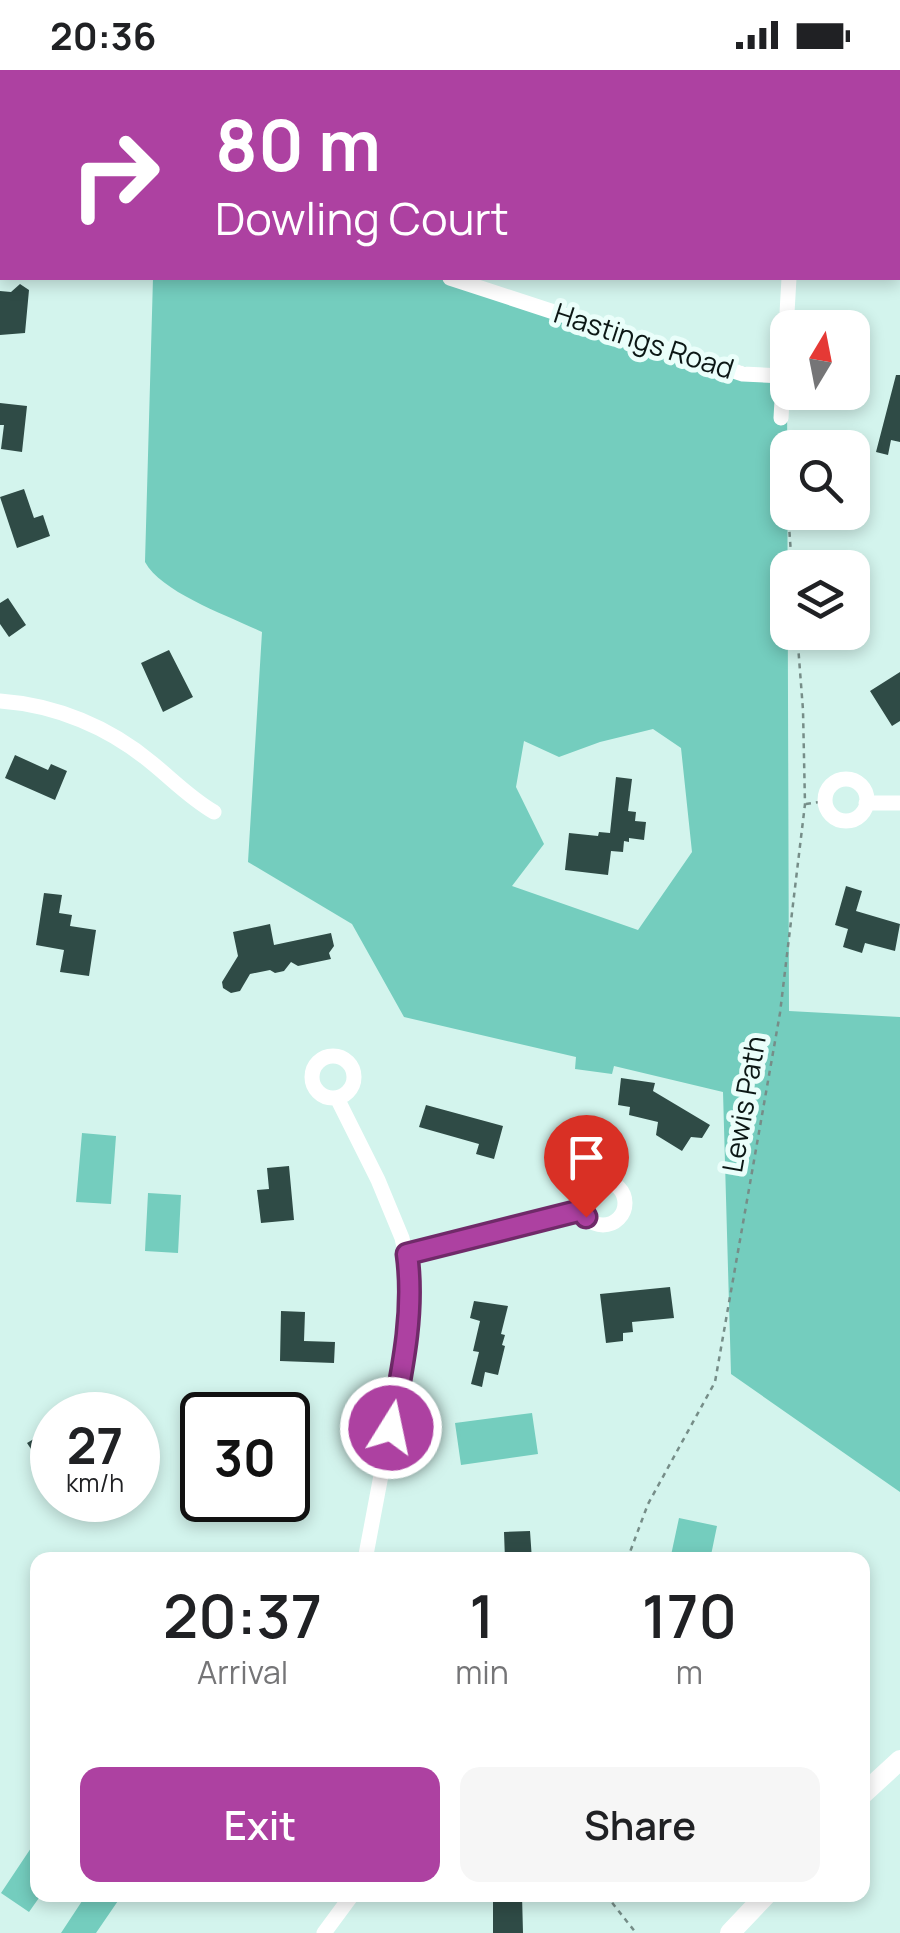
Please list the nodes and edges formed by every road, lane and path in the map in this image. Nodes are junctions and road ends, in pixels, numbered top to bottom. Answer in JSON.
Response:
{"nodes":[{"id":1,"x":456,"y":280,"type":"edge"},
{"id":2,"x":790,"y":280,"type":"edge"},
{"id":3,"x":788,"y":310,"type":"edge"},
{"id":4,"x":770,"y":375,"type":"edge"},
{"id":5,"x":781,"y":410,"type":"edge"},
{"id":6,"x":781,"y":418,"type":"joint"},
{"id":7,"x":782,"y":430,"type":"edge"},
{"id":8,"x":799,"y":650,"type":"edge"},
{"id":9,"x":0,"y":702,"type":"edge"},
{"id":10,"x":825,"y":802,"type":"junction"},
{"id":11,"x":866,"y":802,"type":"junction"},
{"id":12,"x":804,"y":804,"type":"junction"},
{"id":13,"x":900,"y":804,"type":"edge"},
{"id":14,"x":214,"y":812,"type":"dead end"},
{"id":15,"x":337,"y":1098,"type":"dead end"},
{"id":16,"x":582,"y":1210,"type":"dead end"},
{"id":17,"x":407,"y":1254,"type":"junction"},
{"id":18,"x":366,"y":1552,"type":"edge"},
{"id":19,"x":630,"y":1552,"type":"edge"},
{"id":20,"x":900,"y":1760,"type":"edge"},
{"id":21,"x":870,"y":1787,"type":"edge"},
{"id":22,"x":347,"y":1902,"type":"edge"},
{"id":23,"x":612,"y":1902,"type":"edge"},
{"id":24,"x":759,"y":1902,"type":"edge"},
{"id":25,"x":324,"y":1933,"type":"edge"},
{"id":26,"x":636,"y":1933,"type":"edge"},
{"id":27,"x":730,"y":1933,"type":"edge"}],
"edges":[{"from":1,"to":4,"type":"street","name":"Hastings Road"},
{"from":2,"to":3,"type":"street"},
{"from":5,"to":6,"type":"street"},
{"from":6,"to":7,"type":"path"},
{"from":8,"to":12,"type":"path","name":"Lewis Path"},
{"from":9,"to":14,"type":"street"},
{"from":10,"to":11,"type":"street"},
{"from":10,"to":11,"type":"street"},
{"from":10,"to":12,"type":"path"},
{"from":11,"to":13,"type":"street"},
{"from":12,"to":19,"type":"path","name":"Lewis Path"},
{"from":15,"to":17,"type":"street"},
{"from":16,"to":17,"type":"street"},
{"from":17,"to":18,"type":"street"},
{"from":20,"to":21,"type":"street"},
{"from":22,"to":25,"type":"street"},
{"from":23,"to":26,"type":"path"},
{"from":24,"to":27,"type":"street"}]}
